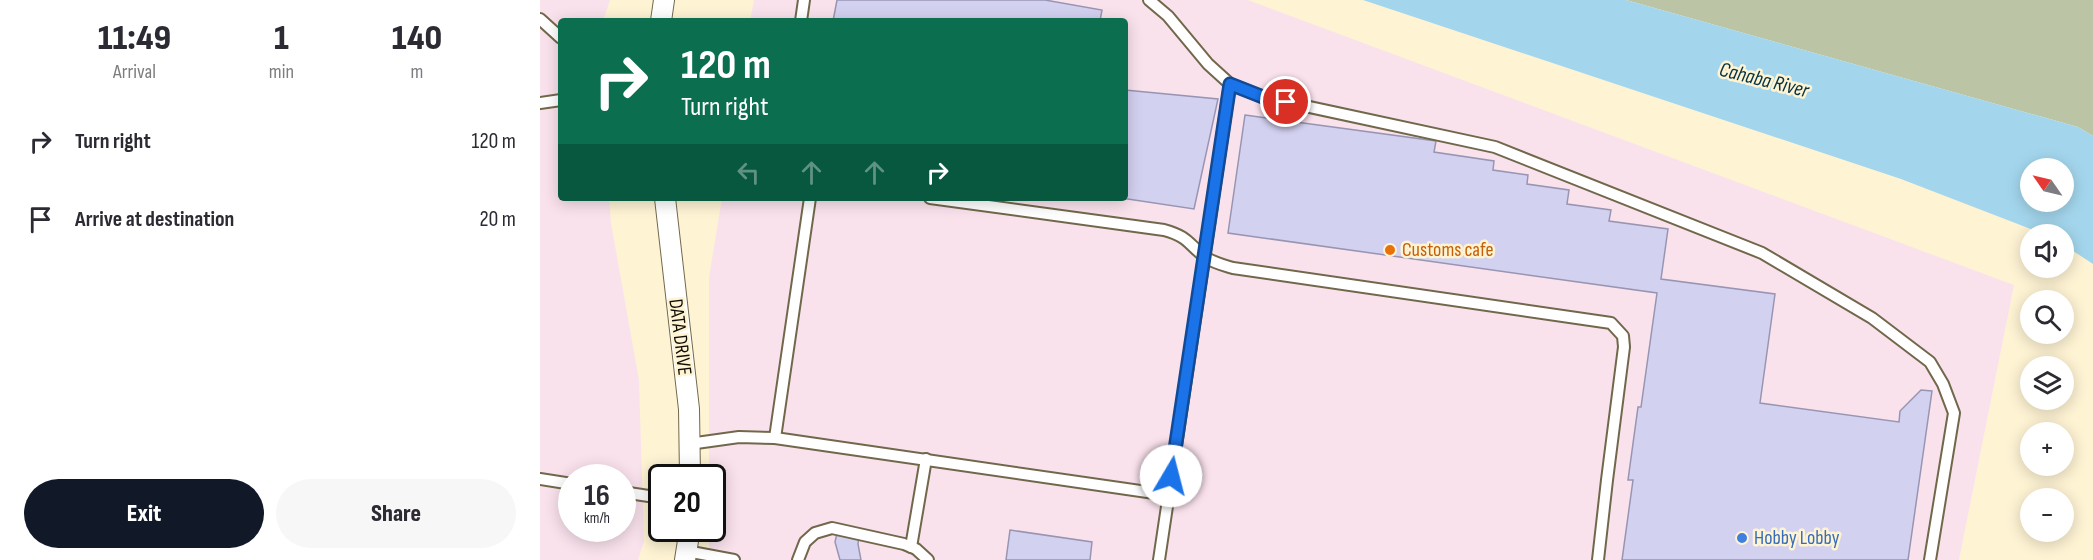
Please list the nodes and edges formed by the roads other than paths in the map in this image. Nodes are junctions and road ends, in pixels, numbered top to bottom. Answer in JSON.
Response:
{"nodes":[{"id":1,"x":664,"y":0,"type":"edge"},
{"id":2,"x":804,"y":0,"type":"edge"},
{"id":3,"x":1149,"y":0,"type":"edge"},
{"id":4,"x":661,"y":18,"type":"edge"},
{"id":5,"x":801,"y":18,"type":"edge"},
{"id":6,"x":540,"y":19,"type":"edge"},
{"id":7,"x":558,"y":36,"type":"edge"},
{"id":8,"x":1230,"y":84,"type":"junction"},
{"id":9,"x":558,"y":101,"type":"edge"},
{"id":10,"x":540,"y":104,"type":"edge"},
{"id":11,"x":665,"y":201,"type":"edge"},
{"id":12,"x":810,"y":201,"type":"edge"},
{"id":13,"x":952,"y":201,"type":"edge"},
{"id":14,"x":1204,"y":256,"type":"junction"},
{"id":15,"x":775,"y":438,"type":"junction"},
{"id":16,"x":689,"y":444,"type":"junction"},
{"id":17,"x":926,"y":459,"type":"junction"},
{"id":18,"x":690,"y":464,"type":"edge"},
{"id":19,"x":540,"y":479,"type":"edge"},
{"id":20,"x":558,"y":482,"type":"edge"},
{"id":21,"x":1168,"y":495,"type":"junction"},
{"id":22,"x":911,"y":547,"type":"junction"},
{"id":23,"x":686,"y":555,"type":"edge"},
{"id":24,"x":734,"y":560,"type":"edge"},
{"id":25,"x":798,"y":560,"type":"edge"},
{"id":26,"x":928,"y":560,"type":"edge"},
{"id":27,"x":1159,"y":560,"type":"edge"},
{"id":28,"x":1598,"y":560,"type":"edge"},
{"id":29,"x":1930,"y":560,"type":"edge"}],
"edges":[{"from":1,"to":4,"type":"street"},
{"from":2,"to":5,"type":"lane"},
{"from":3,"to":8,"type":"lane"},
{"from":6,"to":7,"type":"lane"},
{"from":8,"to":14,"type":"lane"},
{"from":8,"to":29,"type":"lane"},
{"from":9,"to":10,"type":"lane"},
{"from":11,"to":16,"type":"street","name":"DATA DRIVE"},
{"from":12,"to":15,"type":"lane"},
{"from":13,"to":14,"type":"lane"},
{"from":14,"to":21,"type":"lane"},
{"from":14,"to":28,"type":"lane"},
{"from":15,"to":16,"type":"lane"},
{"from":15,"to":17,"type":"lane"},
{"from":16,"to":18,"type":"street","name":"DATA DRIVE"},
{"from":17,"to":21,"type":"lane"},
{"from":17,"to":22,"type":"lane"},
{"from":19,"to":20,"type":"lane"},
{"from":21,"to":27,"type":"lane"},
{"from":22,"to":25,"type":"lane"},
{"from":22,"to":26,"type":"lane"},
{"from":23,"to":24,"type":"lane"}]}
